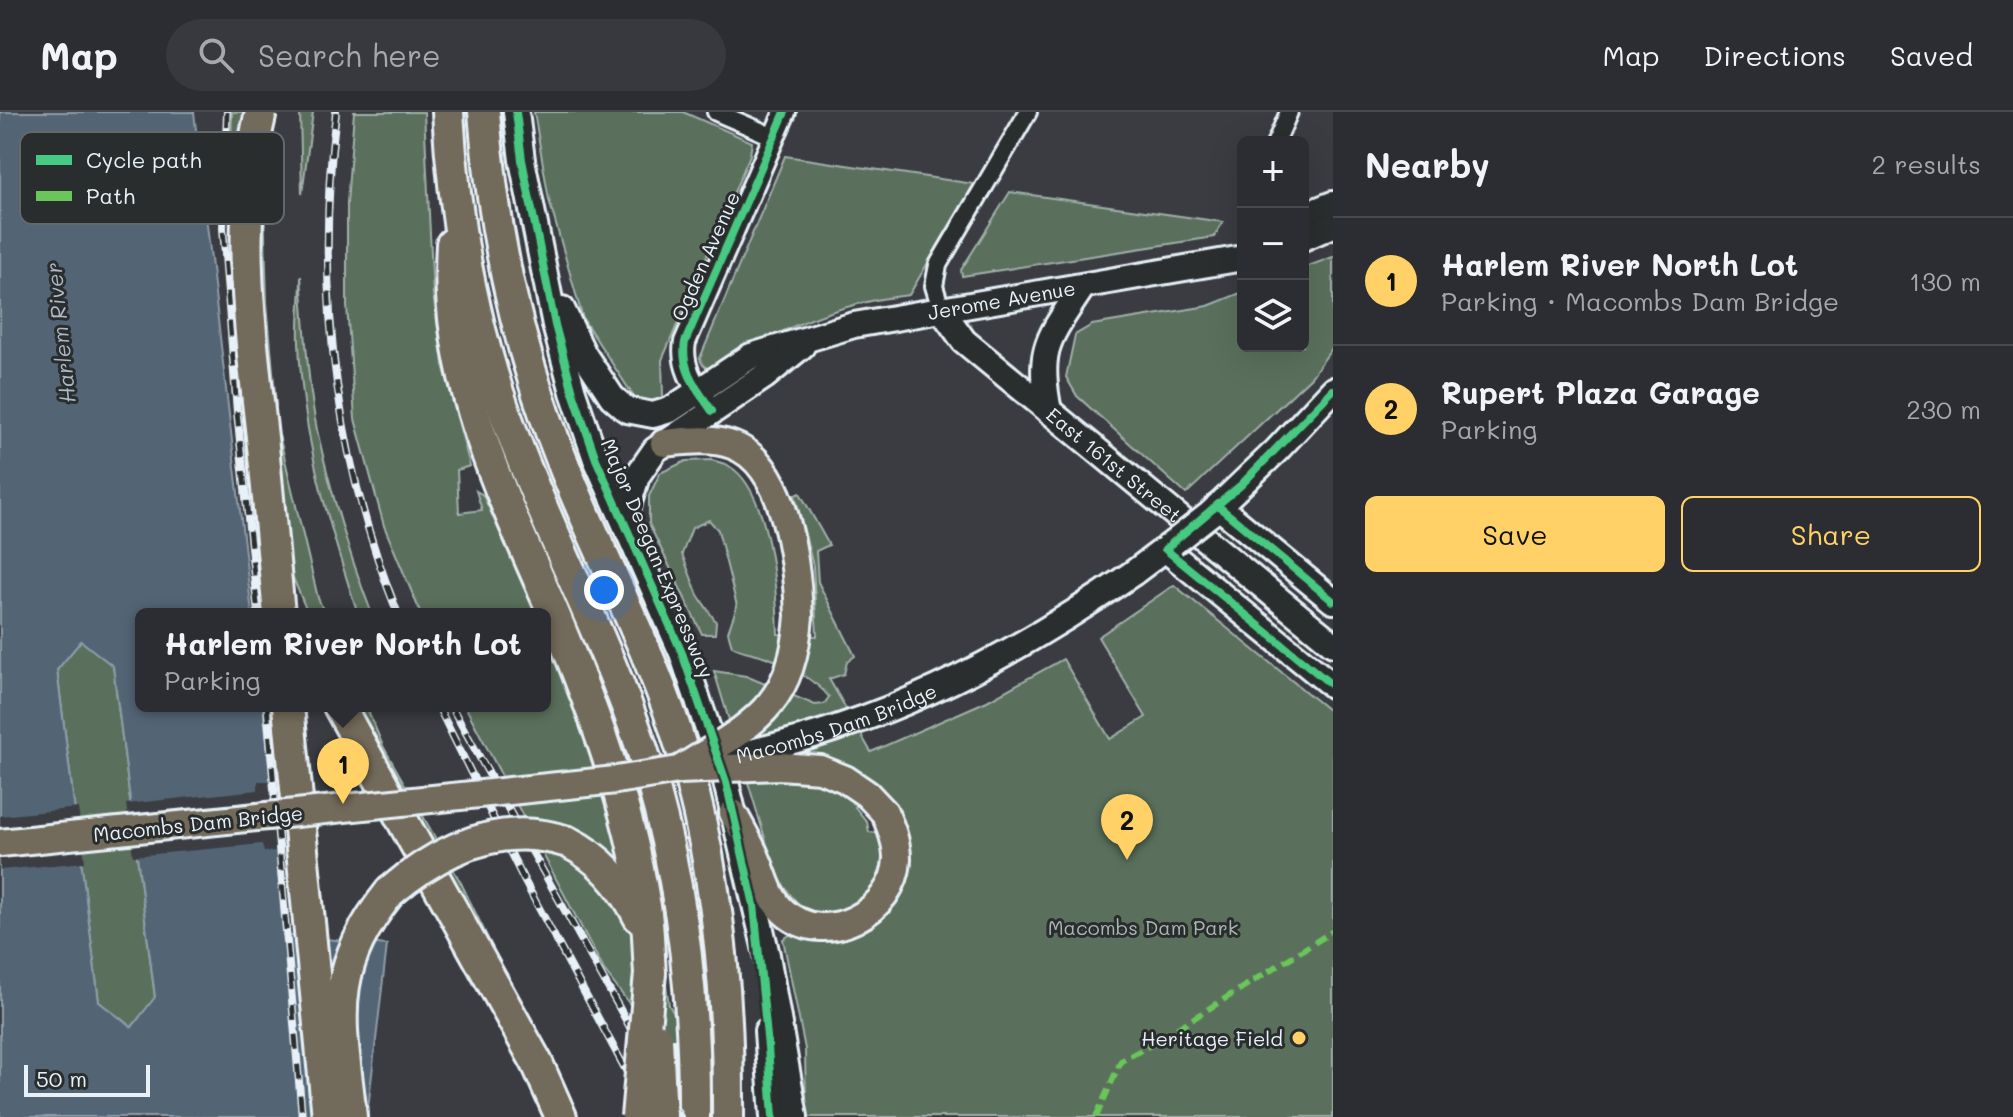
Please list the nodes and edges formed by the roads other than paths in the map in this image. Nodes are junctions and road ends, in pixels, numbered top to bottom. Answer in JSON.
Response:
{"nodes":[{"id":1,"x":261,"y":112,"type":"edge"},
{"id":2,"x":448,"y":112,"type":"edge"},
{"id":3,"x":484,"y":112,"type":"edge"},
{"id":4,"x":516,"y":112,"type":"edge"},
{"id":5,"x":716,"y":112,"type":"edge"},
{"id":6,"x":785,"y":112,"type":"edge"},
{"id":7,"x":1028,"y":112,"type":"edge"},
{"id":8,"x":1289,"y":112,"type":"edge"},
{"id":9,"x":257,"y":132,"type":"edge"},
{"id":10,"x":1279,"y":136,"type":"edge"},
{"id":11,"x":774,"y":137,"type":"junction"},
{"id":12,"x":455,"y":194,"type":"junction"},
{"id":13,"x":1333,"y":204,"type":"edge"},
{"id":14,"x":1309,"y":214,"type":"edge"},
{"id":15,"x":247,"y":224,"type":"edge"},
{"id":16,"x":1333,"y":225,"type":"edge"},
{"id":17,"x":1309,"y":235,"type":"edge"},
{"id":18,"x":1237,"y":244,"type":"edge"},
{"id":19,"x":1237,"y":259,"type":"edge"},
{"id":20,"x":1194,"y":267,"type":"junction"},
{"id":21,"x":545,"y":270,"type":"junction"},
{"id":22,"x":1083,"y":286,"type":"junction"},
{"id":23,"x":941,"y":309,"type":"junction"},
{"id":24,"x":1333,"y":390,"type":"edge"},
{"id":25,"x":705,"y":401,"type":"junction"},
{"id":26,"x":1049,"y":411,"type":"junction"},
{"id":27,"x":664,"y":443,"type":"junction"},
{"id":28,"x":1214,"y":510,"type":"junction"},
{"id":29,"x":270,"y":511,"type":"junction"},
{"id":30,"x":624,"y":519,"type":"junction"},
{"id":31,"x":1169,"y":546,"type":"junction"},
{"id":32,"x":1333,"y":601,"type":"edge"},
{"id":33,"x":278,"y":608,"type":"edge"},
{"id":34,"x":297,"y":608,"type":"edge"},
{"id":35,"x":550,"y":608,"type":"edge"},
{"id":36,"x":551,"y":609,"type":"edge"},
{"id":37,"x":1333,"y":644,"type":"edge"},
{"id":38,"x":1333,"y":686,"type":"edge"},
{"id":39,"x":289,"y":712,"type":"edge"},
{"id":40,"x":342,"y":712,"type":"edge"},
{"id":41,"x":679,"y":770,"type":"junction"},
{"id":42,"x":616,"y":780,"type":"junction"},
{"id":43,"x":733,"y":813,"type":"junction"},
{"id":44,"x":0,"y":843,"type":"edge"},
{"id":45,"x":754,"y":905,"type":"junction"},
{"id":46,"x":648,"y":935,"type":"junction"},
{"id":47,"x":650,"y":973,"type":"junction"},
{"id":48,"x":328,"y":1117,"type":"edge"},
{"id":49,"x":351,"y":1117,"type":"edge"},
{"id":50,"x":561,"y":1117,"type":"edge"},
{"id":51,"x":637,"y":1117,"type":"edge"},
{"id":52,"x":661,"y":1117,"type":"edge"},
{"id":53,"x":694,"y":1117,"type":"edge"},
{"id":54,"x":728,"y":1117,"type":"edge"},
{"id":55,"x":773,"y":1117,"type":"edge"},
{"id":56,"x":795,"y":1117,"type":"edge"}],
"edges":[{"from":1,"to":9,"type":"highway","bridge":true},
{"from":2,"to":12,"type":"highway"},
{"from":3,"to":54,"type":"highway"},
{"from":4,"to":21,"type":"main road"},
{"from":5,"to":11,"type":"street"},
{"from":6,"to":11,"type":"street","name":"Ogden Avenue"},
{"from":7,"to":23,"type":"street"},
{"from":8,"to":10,"type":"street"},
{"from":11,"to":25,"type":"street","name":"Ogden Avenue"},
{"from":12,"to":35,"type":"highway"},
{"from":12,"to":53,"type":"highway"},
{"from":13,"to":14,"type":"main road"},
{"from":15,"to":29,"type":"highway","bridge":true},
{"from":16,"to":17,"type":"main road"},
{"from":18,"to":20,"type":"main road","name":"Jerome Avenue"},
{"from":19,"to":20,"type":"main road","name":"Jerome Avenue"},
{"from":20,"to":22,"type":"main road","name":"Jerome Avenue"},
{"from":21,"to":25,"type":"main road"},
{"from":21,"to":30,"type":"main road","name":"Major Deegan Expressway"},
{"from":22,"to":23,"type":"main road","name":"Jerome Avenue"},
{"from":22,"to":26,"type":"main road"},
{"from":23,"to":25,"type":"main road","name":"Jerome Avenue"},
{"from":23,"to":26,"type":"main road","name":"East 161st Street"},
{"from":24,"to":28,"type":"main road","name":"Macombs Dam Bridge"},
{"from":25,"to":27,"type":"main road"},
{"from":26,"to":37,"type":"main road","name":"East 161st Street"},
{"from":27,"to":30,"type":"main road"},
{"from":27,"to":41,"type":"main road","bridge":true},
{"from":28,"to":31,"type":"main road","name":"Macombs Dam Bridge","bridge":true},
{"from":28,"to":32,"type":"main road"},
{"from":29,"to":33,"type":"highway"},
{"from":29,"to":34,"type":"highway"},
{"from":30,"to":43,"type":"main road","name":"Major Deegan Expressway"},
{"from":31,"to":38,"type":"main road","name":"East 161st Street"},
{"from":31,"to":41,"type":"main road","name":"Macombs Dam Bridge","bridge":true},
{"from":36,"to":42,"type":"highway"},
{"from":39,"to":48,"type":"highway"},
{"from":40,"to":50,"type":"highway"},
{"from":41,"to":42,"type":"main road","name":"Macombs Dam Bridge","bridge":true},
{"from":41,"to":43,"type":"main road","bridge":true},
{"from":42,"to":44,"type":"main road","name":"Macombs Dam Bridge","bridge":true},
{"from":42,"to":46,"type":"highway"},
{"from":43,"to":45,"type":"main road","name":"Major Deegan Expressway"},
{"from":45,"to":55,"type":"main road"},
{"from":45,"to":56,"type":"main road","name":"Major Deegan Expressway"},
{"from":46,"to":47,"type":"highway"},
{"from":46,"to":49,"type":"highway","bridge":true},
{"from":47,"to":51,"type":"highway","bridge":true},
{"from":47,"to":52,"type":"highway","bridge":true}]}
